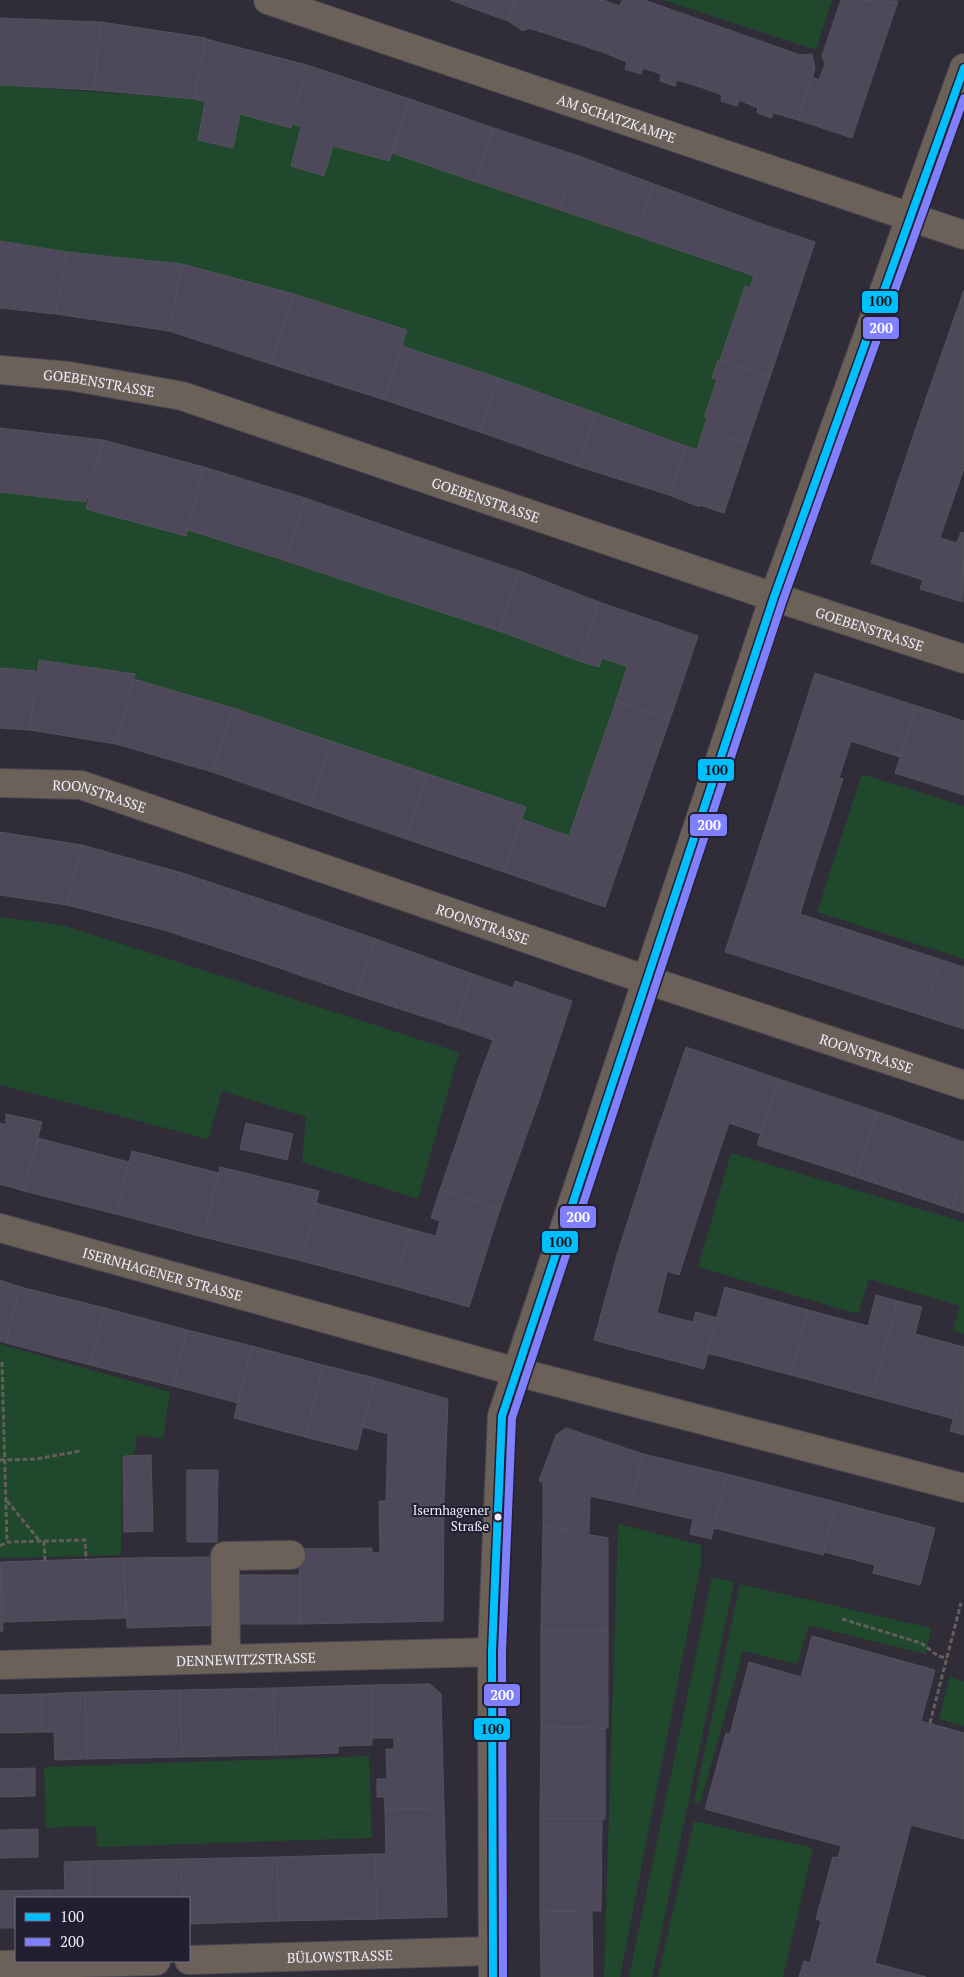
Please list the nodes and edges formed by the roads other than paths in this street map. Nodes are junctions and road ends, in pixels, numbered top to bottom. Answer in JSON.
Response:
{"nodes":[{"id":1,"x":268,"y":0,"type":"edge"},
{"id":2,"x":314,"y":7,"type":"edge"},
{"id":3,"x":964,"y":68,"type":"edge"},
{"id":4,"x":910,"y":217,"type":"junction"},
{"id":5,"x":964,"y":235,"type":"edge"},
{"id":6,"x":0,"y":370,"type":"edge"},
{"id":7,"x":774,"y":597,"type":"junction"},
{"id":8,"x":964,"y":659,"type":"edge"},
{"id":9,"x":0,"y":783,"type":"edge"},
{"id":10,"x":647,"y":980,"type":"junction"},
{"id":11,"x":964,"y":1084,"type":"edge"},
{"id":12,"x":0,"y":1228,"type":"edge"},
{"id":13,"x":517,"y":1372,"type":"junction"},
{"id":14,"x":964,"y":1488,"type":"edge"},
{"id":15,"x":291,"y":1555,"type":"dead end"},
{"id":16,"x":492,"y":1652,"type":"junction"},
{"id":17,"x":226,"y":1659,"type":"junction"},
{"id":18,"x":0,"y":1665,"type":"edge"},
{"id":19,"x":190,"y":1960,"type":"edge"},
{"id":20,"x":117,"y":1962,"type":"edge"},
{"id":21,"x":492,"y":1964,"type":"edge"},
{"id":22,"x":0,"y":1965,"type":"edge"}],
"edges":[{"from":1,"to":2,"type":"street","name":"AM SCHATZKAMPE"},
{"from":2,"to":4,"type":"street","name":"AM SCHATZKAMPE"},
{"from":3,"to":4,"type":"street"},
{"from":4,"to":5,"type":"street","name":"AM SCHATZKAMPE"},
{"from":4,"to":7,"type":"street"},
{"from":6,"to":7,"type":"street","name":"GOEBENSTRASSE"},
{"from":7,"to":8,"type":"street","name":"GOEBENSTRASSE"},
{"from":7,"to":10,"type":"street"},
{"from":9,"to":10,"type":"street","name":"ROONSTRASSE"},
{"from":10,"to":11,"type":"street","name":"ROONSTRASSE"},
{"from":10,"to":13,"type":"street"},
{"from":12,"to":13,"type":"street","name":"ISERNHAGENER STRASSE"},
{"from":13,"to":14,"type":"street","name":"ISERNHAGENER STRASSE"},
{"from":13,"to":16,"type":"street"},
{"from":15,"to":17,"type":"street"},
{"from":16,"to":17,"type":"street","name":"DENNEWITZSTRASSE"},
{"from":16,"to":21,"type":"street"},
{"from":17,"to":18,"type":"street","name":"DENNEWITZSTRASSE"},
{"from":19,"to":21,"type":"street","name":"BÜLOWSTRASSE"},
{"from":20,"to":22,"type":"street"}]}
